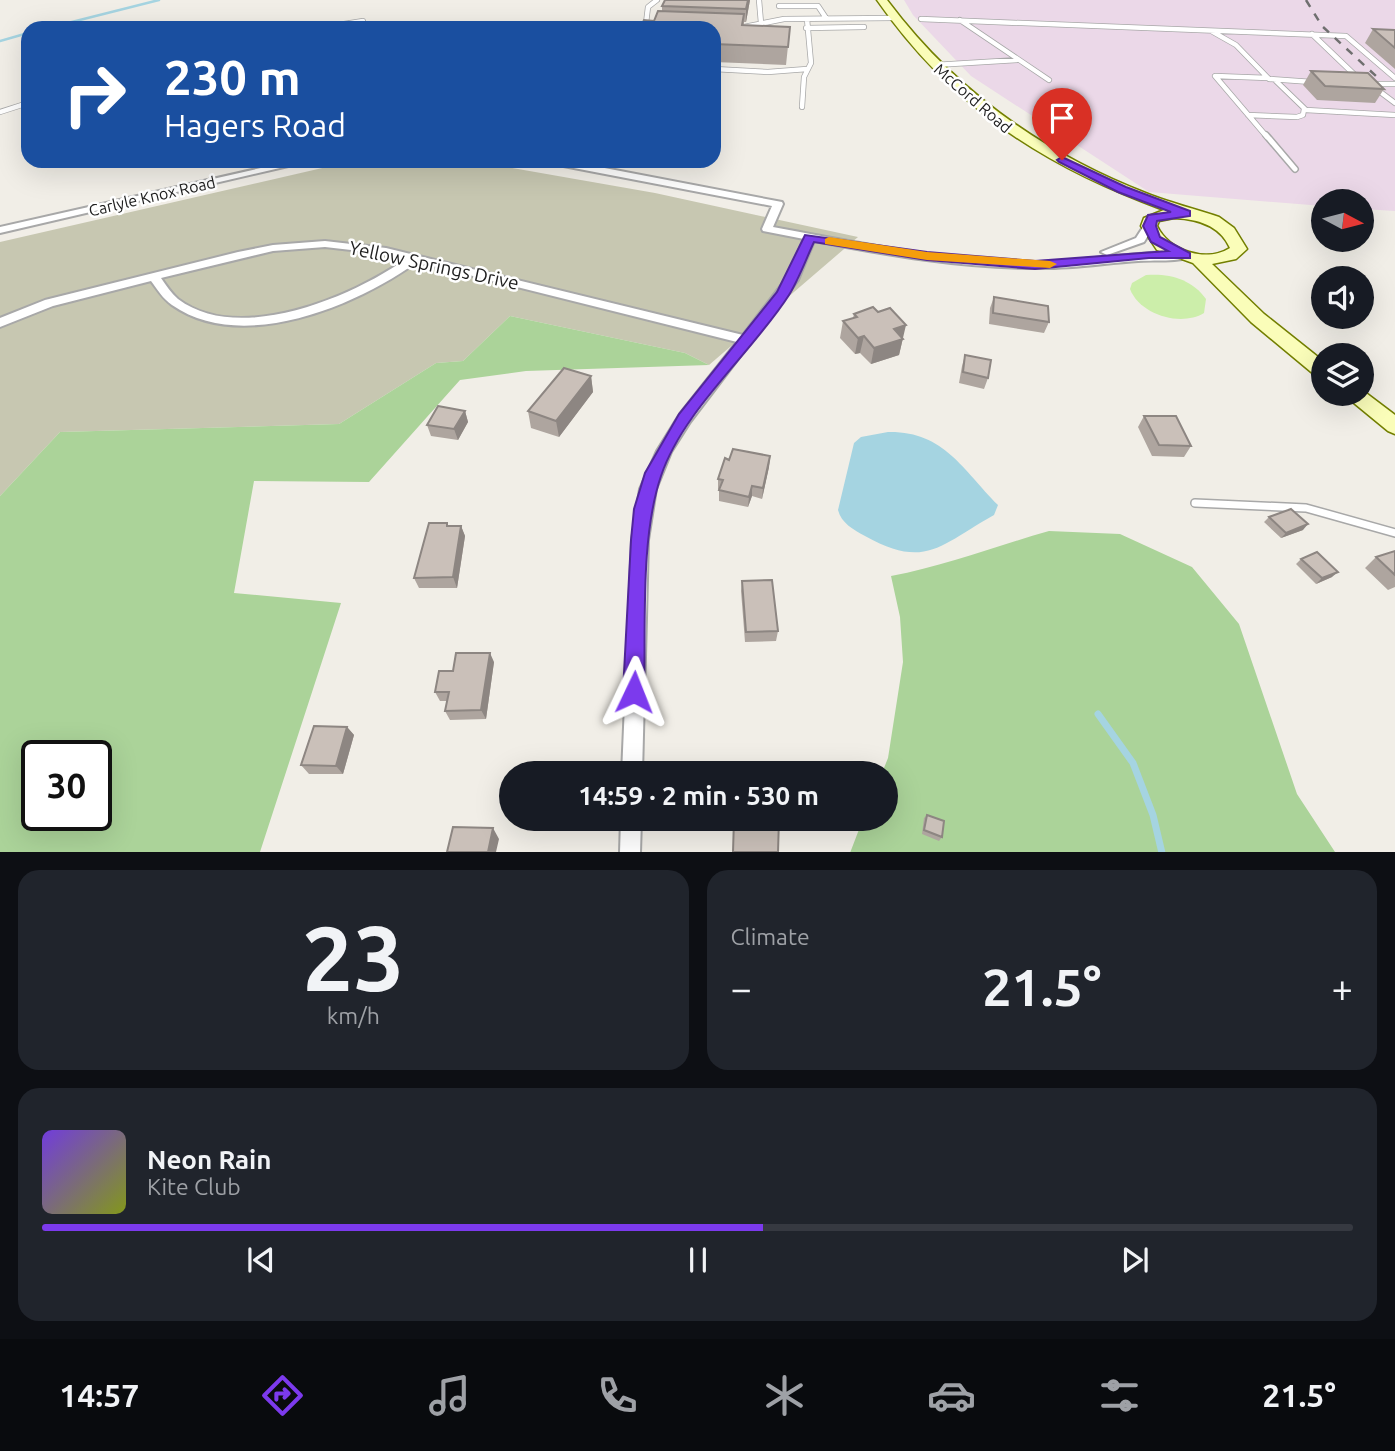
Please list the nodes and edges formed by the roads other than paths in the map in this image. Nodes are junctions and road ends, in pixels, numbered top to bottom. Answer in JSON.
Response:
{"nodes":[{"id":1,"x":657,"y":0,"type":"edge"},
{"id":2,"x":759,"y":0,"type":"edge"},
{"id":3,"x":882,"y":0,"type":"edge"},
{"id":4,"x":779,"y":6,"type":"dead end"},
{"id":5,"x":825,"y":18,"type":"junction"},
{"id":6,"x":893,"y":18,"type":"junction"},
{"id":7,"x":807,"y":19,"type":"junction"},
{"id":8,"x":920,"y":19,"type":"dead end"},
{"id":9,"x":960,"y":19,"type":"junction"},
{"id":10,"x":646,"y":21,"type":"edge"},
{"id":11,"x":761,"y":23,"type":"junction"},
{"id":12,"x":732,"y":26,"type":"edge"},
{"id":13,"x":864,"y":27,"type":"dead end"},
{"id":14,"x":806,"y":28,"type":"junction"},
{"id":15,"x":1209,"y":30,"type":"junction"},
{"id":16,"x":1311,"y":34,"type":"junction"},
{"id":17,"x":1018,"y":60,"type":"junction"},
{"id":18,"x":934,"y":65,"type":"junction"},
{"id":19,"x":721,"y":69,"type":"edge"},
{"id":20,"x":807,"y":69,"type":"junction"},
{"id":21,"x":1395,"y":78,"type":"edge"},
{"id":22,"x":1269,"y":79,"type":"junction"},
{"id":23,"x":1049,"y":80,"type":"dead end"},
{"id":24,"x":1276,"y":81,"type":"junction"},
{"id":25,"x":1314,"y":82,"type":"edge"},
{"id":26,"x":1351,"y":83,"type":"edge"},
{"id":27,"x":1364,"y":83,"type":"junction"},
{"id":28,"x":1395,"y":84,"type":"edge"},
{"id":29,"x":1395,"y":103,"type":"edge"},
{"id":30,"x":21,"y":106,"type":"edge"},
{"id":31,"x":802,"y":107,"type":"dead end"},
{"id":32,"x":1304,"y":108,"type":"junction"},
{"id":33,"x":0,"y":113,"type":"edge"},
{"id":34,"x":1248,"y":115,"type":"junction"},
{"id":35,"x":1395,"y":115,"type":"edge"},
{"id":36,"x":274,"y":168,"type":"edge"},
{"id":37,"x":590,"y":168,"type":"edge"},
{"id":38,"x":1295,"y":170,"type":"dead end"},
{"id":39,"x":1122,"y":189,"type":"junction"},
{"id":40,"x":1186,"y":213,"type":"junction"},
{"id":41,"x":1151,"y":222,"type":"junction"},
{"id":42,"x":0,"y":230,"type":"edge"},
{"id":43,"x":810,"y":237,"type":"junction"},
{"id":44,"x":1192,"y":257,"type":"junction"},
{"id":45,"x":415,"y":258,"type":"junction"},
{"id":46,"x":1226,"y":258,"type":"junction"},
{"id":47,"x":1098,"y":259,"type":"junction"},
{"id":48,"x":153,"y":276,"type":"junction"},
{"id":49,"x":1234,"y":295,"type":"junction"},
{"id":50,"x":0,"y":323,"type":"edge"},
{"id":51,"x":746,"y":340,"type":"junction"},
{"id":52,"x":1311,"y":362,"type":"edge"},
{"id":53,"x":1369,"y":406,"type":"edge"},
{"id":54,"x":1395,"y":426,"type":"edge"},
{"id":55,"x":1195,"y":503,"type":"dead end"},
{"id":56,"x":1395,"y":533,"type":"edge"},
{"id":57,"x":632,"y":761,"type":"edge"},
{"id":58,"x":631,"y":831,"type":"edge"},
{"id":59,"x":631,"y":852,"type":"edge"}],
"edges":[{"from":1,"to":10,"type":"lane"},
{"from":2,"to":11,"type":"lane"},
{"from":3,"to":6,"type":"street","name":"McCord Road"},
{"from":4,"to":5,"type":"lane"},
{"from":5,"to":6,"type":"lane"},
{"from":5,"to":7,"type":"lane"},
{"from":6,"to":18,"type":"street","name":"McCord Road"},
{"from":7,"to":11,"type":"lane"},
{"from":7,"to":14,"type":"lane"},
{"from":8,"to":9,"type":"lane"},
{"from":9,"to":15,"type":"lane"},
{"from":9,"to":17,"type":"lane"},
{"from":11,"to":12,"type":"lane"},
{"from":13,"to":14,"type":"lane"},
{"from":14,"to":20,"type":"lane"},
{"from":15,"to":16,"type":"lane"},
{"from":15,"to":22,"type":"lane"},
{"from":16,"to":21,"type":"lane"},
{"from":16,"to":27,"type":"lane"},
{"from":17,"to":18,"type":"lane"},
{"from":17,"to":23,"type":"lane"},
{"from":18,"to":39,"type":"street","name":"McCord Road"},
{"from":19,"to":20,"type":"lane"},
{"from":20,"to":31,"type":"lane"},
{"from":22,"to":24,"type":"lane"},
{"from":22,"to":34,"type":"lane"},
{"from":24,"to":25,"type":"lane"},
{"from":24,"to":32,"type":"lane"},
{"from":26,"to":27,"type":"lane"},
{"from":27,"to":28,"type":"lane"},
{"from":27,"to":29,"type":"lane"},
{"from":30,"to":33,"type":"lane"},
{"from":32,"to":34,"type":"lane"},
{"from":32,"to":35,"type":"lane"},
{"from":34,"to":38,"type":"lane"},
{"from":36,"to":42,"type":"street","name":"Carlyle Knox Road"},
{"from":37,"to":43,"type":"street"},
{"from":39,"to":40,"type":"street","name":"McCord Road"},
{"from":39,"to":41,"type":"street","name":"McCord Road"},
{"from":40,"to":41,"type":"street","name":"McCord Road"},
{"from":40,"to":46,"type":"street","name":"McCord Road"},
{"from":41,"to":44,"type":"street","name":"McCord Road"},
{"from":41,"to":47,"type":"street"},
{"from":43,"to":47,"type":"street"},
{"from":43,"to":51,"type":"street"},
{"from":44,"to":46,"type":"street"},
{"from":44,"to":47,"type":"street"},
{"from":44,"to":49,"type":"street","name":"McCord Road"},
{"from":45,"to":48,"type":"street","name":"Yellow Springs Drive"},
{"from":45,"to":48,"type":"street"},
{"from":45,"to":51,"type":"street","name":"Yellow Springs Drive"},
{"from":46,"to":49,"type":"street","name":"McCord Road"},
{"from":48,"to":50,"type":"street","name":"Yellow Springs Drive"},
{"from":49,"to":52,"type":"street","name":"McCord Road"},
{"from":51,"to":57,"type":"street"},
{"from":53,"to":54,"type":"street"},
{"from":55,"to":56,"type":"lane"},
{"from":58,"to":59,"type":"street"}]}
